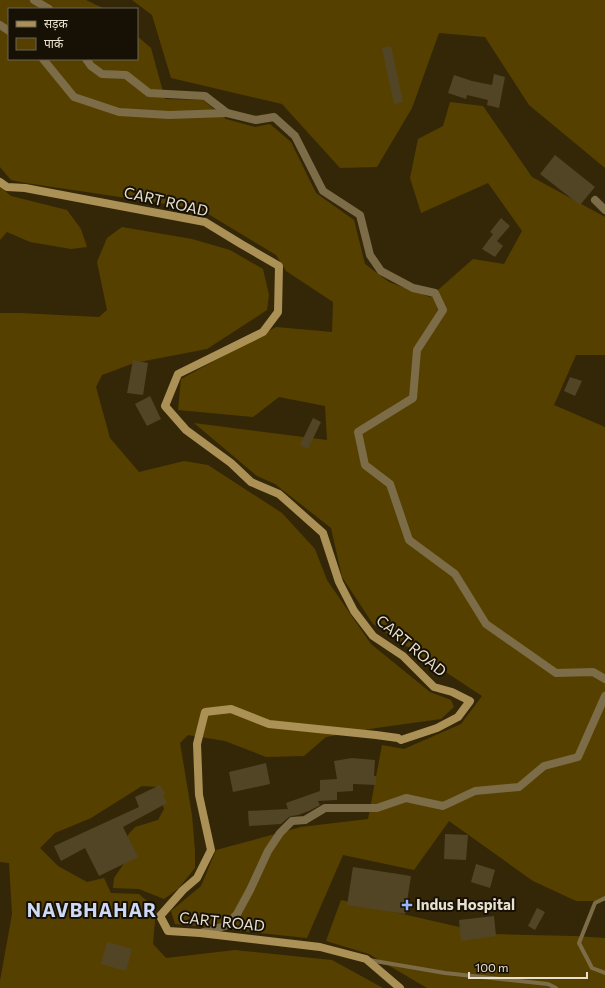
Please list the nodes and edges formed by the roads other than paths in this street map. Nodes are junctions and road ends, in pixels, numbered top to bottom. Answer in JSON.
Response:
{"nodes":[{"id":1,"x":34,"y":0,"type":"edge"},
{"id":2,"x":47,"y":8,"type":"edge"},
{"id":3,"x":44,"y":60,"type":"edge"},
{"id":4,"x":87,"y":60,"type":"edge"},
{"id":5,"x":227,"y":113,"type":"junction"},
{"id":6,"x":0,"y":182,"type":"edge"},
{"id":7,"x":594,"y":200,"type":"dead end"},
{"id":8,"x":605,"y":210,"type":"edge"},
{"id":9,"x":605,"y":679,"type":"edge"},
{"id":10,"x":605,"y":696,"type":"edge"},
{"id":11,"x":605,"y":898,"type":"edge"},
{"id":12,"x":200,"y":933,"type":"junction"},
{"id":13,"x":366,"y":959,"type":"junction"},
{"id":14,"x":605,"y":973,"type":"edge"},
{"id":15,"x":400,"y":988,"type":"edge"},
{"id":16,"x":556,"y":988,"type":"edge"}],
"edges":[{"from":1,"to":2,"type":"street"},
{"from":3,"to":5,"type":"street"},
{"from":4,"to":5,"type":"street"},
{"from":5,"to":9,"type":"street"},
{"from":6,"to":12,"type":"main road","name":"CART ROAD"},
{"from":7,"to":8,"type":"street"},
{"from":10,"to":12,"type":"street"},
{"from":11,"to":14,"type":"lane"},
{"from":12,"to":13,"type":"main road","name":"CART ROAD"},
{"from":13,"to":15,"type":"main road","name":"CART ROAD"},
{"from":13,"to":16,"type":"lane"}]}
